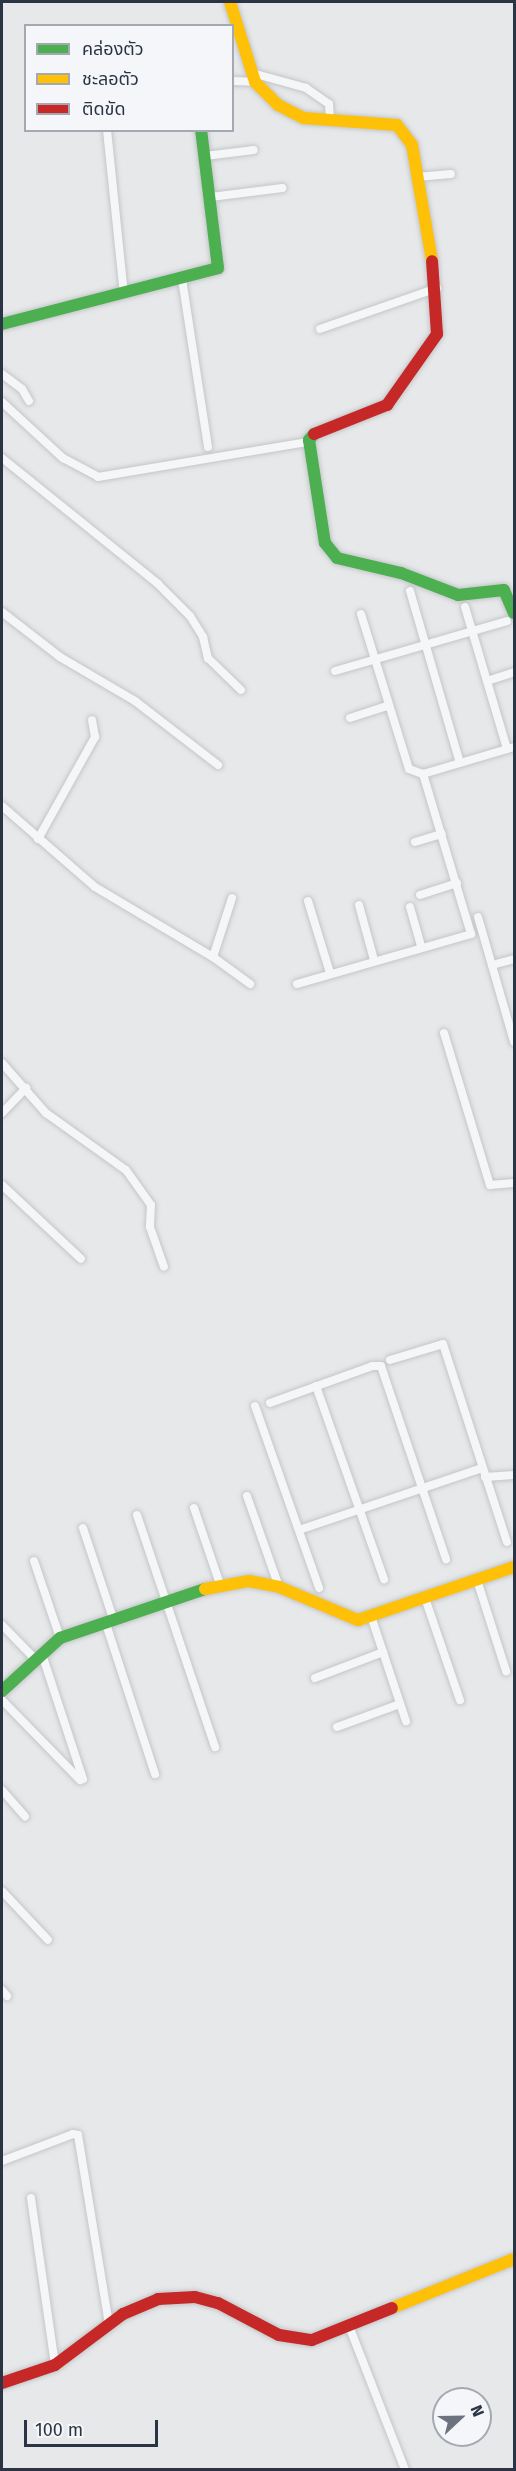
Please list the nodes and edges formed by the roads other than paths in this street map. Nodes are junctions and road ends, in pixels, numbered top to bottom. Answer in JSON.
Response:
{"nodes":[{"id":1,"x":230,"y":2,"type":"edge"},
{"id":2,"x":253,"y":78,"type":"junction"},
{"id":3,"x":234,"y":81,"type":"edge"},
{"id":4,"x":330,"y":118,"type":"junction"},
{"id":5,"x":107,"y":132,"type":"edge"},
{"id":6,"x":201,"y":132,"type":"edge"},
{"id":7,"x":254,"y":150,"type":"dead end"},
{"id":8,"x":205,"y":156,"type":"junction"},
{"id":9,"x":451,"y":174,"type":"dead end"},
{"id":10,"x":417,"y":177,"type":"junction"},
{"id":11,"x":282,"y":188,"type":"dead end"},
{"id":12,"x":211,"y":196,"type":"junction"},
{"id":13,"x":182,"y":279,"type":"junction"},
{"id":14,"x":437,"y":288,"type":"junction"},
{"id":15,"x":124,"y":294,"type":"junction"},
{"id":16,"x":2,"y":324,"type":"edge"},
{"id":17,"x":320,"y":329,"type":"dead end"},
{"id":18,"x":2,"y":374,"type":"edge"},
{"id":19,"x":29,"y":401,"type":"dead end"},
{"id":20,"x":2,"y":402,"type":"edge"},
{"id":21,"x":308,"y":442,"type":"junction"},
{"id":22,"x":208,"y":447,"type":"dead end"},
{"id":23,"x":2,"y":459,"type":"edge"},
{"id":24,"x":410,"y":591,"type":"dead end"},
{"id":25,"x":465,"y":607,"type":"dead end"},
{"id":26,"x":2,"y":612,"type":"edge"},
{"id":27,"x":362,"y":614,"type":"dead end"},
{"id":28,"x":511,"y":617,"type":"edge"},
{"id":29,"x":472,"y":632,"type":"junction"},
{"id":30,"x":424,"y":646,"type":"junction"},
{"id":31,"x":375,"y":660,"type":"junction"},
{"id":32,"x":335,"y":671,"type":"dead end"},
{"id":33,"x":514,"y":672,"type":"edge"},
{"id":34,"x":487,"y":681,"type":"junction"},
{"id":35,"x":240,"y":690,"type":"dead end"},
{"id":36,"x":388,"y":706,"type":"junction"},
{"id":37,"x":350,"y":718,"type":"dead end"},
{"id":38,"x":92,"y":720,"type":"dead end"},
{"id":39,"x":511,"y":748,"type":"edge"},
{"id":40,"x":460,"y":763,"type":"junction"},
{"id":41,"x":218,"y":765,"type":"dead end"},
{"id":42,"x":423,"y":774,"type":"junction"},
{"id":43,"x":2,"y":806,"type":"edge"},
{"id":44,"x":442,"y":834,"type":"junction"},
{"id":45,"x":38,"y":839,"type":"junction"},
{"id":46,"x":415,"y":842,"type":"dead end"},
{"id":47,"x":457,"y":883,"type":"junction"},
{"id":48,"x":420,"y":895,"type":"dead end"},
{"id":49,"x":232,"y":898,"type":"dead end"},
{"id":50,"x":308,"y":901,"type":"dead end"},
{"id":51,"x":359,"y":905,"type":"dead end"},
{"id":52,"x":410,"y":907,"type":"dead end"},
{"id":53,"x":478,"y":916,"type":"dead end"},
{"id":54,"x":422,"y":946,"type":"junction"},
{"id":55,"x":213,"y":957,"type":"junction"},
{"id":56,"x":514,"y":958,"type":"edge"},
{"id":57,"x":374,"y":960,"type":"junction"},
{"id":58,"x":492,"y":965,"type":"junction"},
{"id":59,"x":330,"y":973,"type":"junction"},
{"id":60,"x":250,"y":984,"type":"dead end"},
{"id":61,"x":297,"y":984,"type":"dead end"},
{"id":62,"x":444,"y":1033,"type":"dead end"},
{"id":63,"x":514,"y":1042,"type":"edge"},
{"id":64,"x":2,"y":1063,"type":"edge"},
{"id":65,"x":26,"y":1089,"type":"junction"},
{"id":66,"x":2,"y":1113,"type":"edge"},
{"id":67,"x":514,"y":1183,"type":"edge"},
{"id":68,"x":2,"y":1185,"type":"edge"},
{"id":69,"x":81,"y":1259,"type":"dead end"},
{"id":70,"x":164,"y":1267,"type":"dead end"},
{"id":71,"x":390,"y":1360,"type":"dead end"},
{"id":72,"x":316,"y":1386,"type":"junction"},
{"id":73,"x":270,"y":1403,"type":"dead end"},
{"id":74,"x":255,"y":1406,"type":"dead end"},
{"id":75,"x":482,"y":1468,"type":"junction"},
{"id":76,"x":514,"y":1475,"type":"edge"},
{"id":77,"x":485,"y":1477,"type":"junction"},
{"id":78,"x":421,"y":1488,"type":"junction"},
{"id":79,"x":247,"y":1496,"type":"dead end"},
{"id":80,"x":194,"y":1508,"type":"dead end"},
{"id":81,"x":359,"y":1509,"type":"junction"},
{"id":82,"x":137,"y":1515,"type":"dead end"},
{"id":83,"x":83,"y":1528,"type":"dead end"},
{"id":84,"x":299,"y":1530,"type":"junction"},
{"id":85,"x":507,"y":1542,"type":"dead end"},
{"id":86,"x":446,"y":1559,"type":"dead end"},
{"id":87,"x":34,"y":1560,"type":"dead end"},
{"id":88,"x":514,"y":1567,"type":"edge"},
{"id":89,"x":384,"y":1579,"type":"dead end"},
{"id":90,"x":477,"y":1580,"type":"junction"},
{"id":91,"x":220,"y":1584,"type":"junction"},
{"id":92,"x":279,"y":1587,"type":"junction"},
{"id":93,"x":319,"y":1588,"type":"dead end"},
{"id":94,"x":425,"y":1598,"type":"junction"},
{"id":95,"x":166,"y":1603,"type":"junction"},
{"id":96,"x":371,"y":1616,"type":"junction"},
{"id":97,"x":110,"y":1622,"type":"junction"},
{"id":98,"x":2,"y":1625,"type":"edge"},
{"id":99,"x":60,"y":1638,"type":"junction"},
{"id":100,"x":383,"y":1652,"type":"junction"},
{"id":101,"x":39,"y":1657,"type":"junction"},
{"id":102,"x":506,"y":1671,"type":"dead end"},
{"id":103,"x":315,"y":1678,"type":"dead end"},
{"id":104,"x":2,"y":1691,"type":"edge"},
{"id":105,"x":2,"y":1700,"type":"edge"},
{"id":106,"x":460,"y":1700,"type":"dead end"},
{"id":107,"x":400,"y":1704,"type":"junction"},
{"id":108,"x":406,"y":1722,"type":"dead end"},
{"id":109,"x":337,"y":1727,"type":"dead end"},
{"id":110,"x":215,"y":1747,"type":"dead end"},
{"id":111,"x":155,"y":1774,"type":"dead end"},
{"id":112,"x":2,"y":1790,"type":"edge"},
{"id":113,"x":25,"y":1816,"type":"dead end"},
{"id":114,"x":2,"y":1891,"type":"edge"},
{"id":115,"x":48,"y":1940,"type":"dead end"},
{"id":116,"x":2,"y":2161,"type":"edge"},
{"id":117,"x":31,"y":2198,"type":"dead end"},
{"id":118,"x":514,"y":2259,"type":"edge"},
{"id":119,"x":109,"y":2324,"type":"junction"},
{"id":120,"x":349,"y":2326,"type":"junction"},
{"id":121,"x":55,"y":2365,"type":"junction"},
{"id":122,"x":2,"y":2383,"type":"edge"},
{"id":123,"x":405,"y":2469,"type":"edge"}],
"edges":[{"from":1,"to":2,"type":"street"},
{"from":2,"to":3,"type":"street"},
{"from":2,"to":4,"type":"street"},
{"from":2,"to":4,"type":"street"},
{"from":4,"to":10,"type":"street"},
{"from":5,"to":15,"type":"street"},
{"from":6,"to":8,"type":"street"},
{"from":7,"to":8,"type":"street"},
{"from":8,"to":12,"type":"street"},
{"from":9,"to":10,"type":"street"},
{"from":10,"to":14,"type":"street"},
{"from":11,"to":12,"type":"street"},
{"from":12,"to":13,"type":"street"},
{"from":13,"to":15,"type":"street"},
{"from":13,"to":22,"type":"street"},
{"from":14,"to":17,"type":"street"},
{"from":14,"to":21,"type":"street"},
{"from":15,"to":16,"type":"street"},
{"from":18,"to":19,"type":"street"},
{"from":20,"to":21,"type":"street"},
{"from":21,"to":28,"type":"street"},
{"from":23,"to":35,"type":"street"},
{"from":24,"to":30,"type":"street"},
{"from":25,"to":29,"type":"street"},
{"from":26,"to":41,"type":"street"},
{"from":27,"to":31,"type":"street"},
{"from":28,"to":29,"type":"street"},
{"from":29,"to":30,"type":"street"},
{"from":29,"to":34,"type":"street"},
{"from":30,"to":31,"type":"street"},
{"from":30,"to":40,"type":"street"},
{"from":31,"to":32,"type":"street"},
{"from":31,"to":36,"type":"street"},
{"from":33,"to":34,"type":"street"},
{"from":34,"to":39,"type":"street"},
{"from":36,"to":37,"type":"street"},
{"from":36,"to":42,"type":"street"},
{"from":38,"to":45,"type":"street"},
{"from":39,"to":40,"type":"street"},
{"from":40,"to":42,"type":"street"},
{"from":42,"to":44,"type":"street"},
{"from":43,"to":45,"type":"street"},
{"from":44,"to":46,"type":"street"},
{"from":44,"to":47,"type":"street"},
{"from":45,"to":55,"type":"street"},
{"from":47,"to":48,"type":"street"},
{"from":47,"to":54,"type":"street"},
{"from":49,"to":55,"type":"street"},
{"from":50,"to":59,"type":"street"},
{"from":51,"to":57,"type":"street"},
{"from":52,"to":54,"type":"street"},
{"from":53,"to":58,"type":"street"},
{"from":54,"to":57,"type":"street"},
{"from":55,"to":60,"type":"street"},
{"from":56,"to":58,"type":"street"},
{"from":57,"to":59,"type":"street"},
{"from":58,"to":63,"type":"street"},
{"from":59,"to":61,"type":"street"},
{"from":62,"to":67,"type":"street"},
{"from":64,"to":65,"type":"street"},
{"from":65,"to":66,"type":"street"},
{"from":65,"to":70,"type":"street"},
{"from":68,"to":69,"type":"street"},
{"from":71,"to":75,"type":"street"},
{"from":72,"to":73,"type":"street"},
{"from":72,"to":78,"type":"street"},
{"from":72,"to":81,"type":"street"},
{"from":74,"to":84,"type":"street"},
{"from":75,"to":77,"type":"street"},
{"from":75,"to":78,"type":"street"},
{"from":76,"to":77,"type":"street"},
{"from":77,"to":85,"type":"street"},
{"from":78,"to":81,"type":"street"},
{"from":78,"to":86,"type":"street"},
{"from":79,"to":92,"type":"street"},
{"from":80,"to":91,"type":"street"},
{"from":81,"to":84,"type":"street"},
{"from":81,"to":89,"type":"street"},
{"from":82,"to":95,"type":"street"},
{"from":83,"to":97,"type":"street"},
{"from":84,"to":93,"type":"street"},
{"from":87,"to":99,"type":"street"},
{"from":88,"to":90,"type":"street"},
{"from":90,"to":94,"type":"street"},
{"from":90,"to":102,"type":"street"},
{"from":91,"to":92,"type":"street"},
{"from":91,"to":95,"type":"street"},
{"from":92,"to":96,"type":"street"},
{"from":94,"to":96,"type":"street"},
{"from":94,"to":106,"type":"street"},
{"from":95,"to":97,"type":"street"},
{"from":95,"to":110,"type":"street"},
{"from":96,"to":100,"type":"street"},
{"from":97,"to":99,"type":"street"},
{"from":97,"to":111,"type":"street"},
{"from":98,"to":101,"type":"street"},
{"from":99,"to":101,"type":"street"},
{"from":100,"to":103,"type":"street"},
{"from":100,"to":107,"type":"street"},
{"from":101,"to":104,"type":"street"},
{"from":101,"to":105,"type":"street"},
{"from":107,"to":108,"type":"street"},
{"from":107,"to":109,"type":"street"},
{"from":112,"to":113,"type":"street"},
{"from":114,"to":115,"type":"street"},
{"from":116,"to":119,"type":"street"},
{"from":117,"to":121,"type":"street"},
{"from":118,"to":120,"type":"street"},
{"from":119,"to":120,"type":"street"},
{"from":119,"to":121,"type":"street"},
{"from":120,"to":123,"type":"street"},
{"from":121,"to":122,"type":"street"}]}
